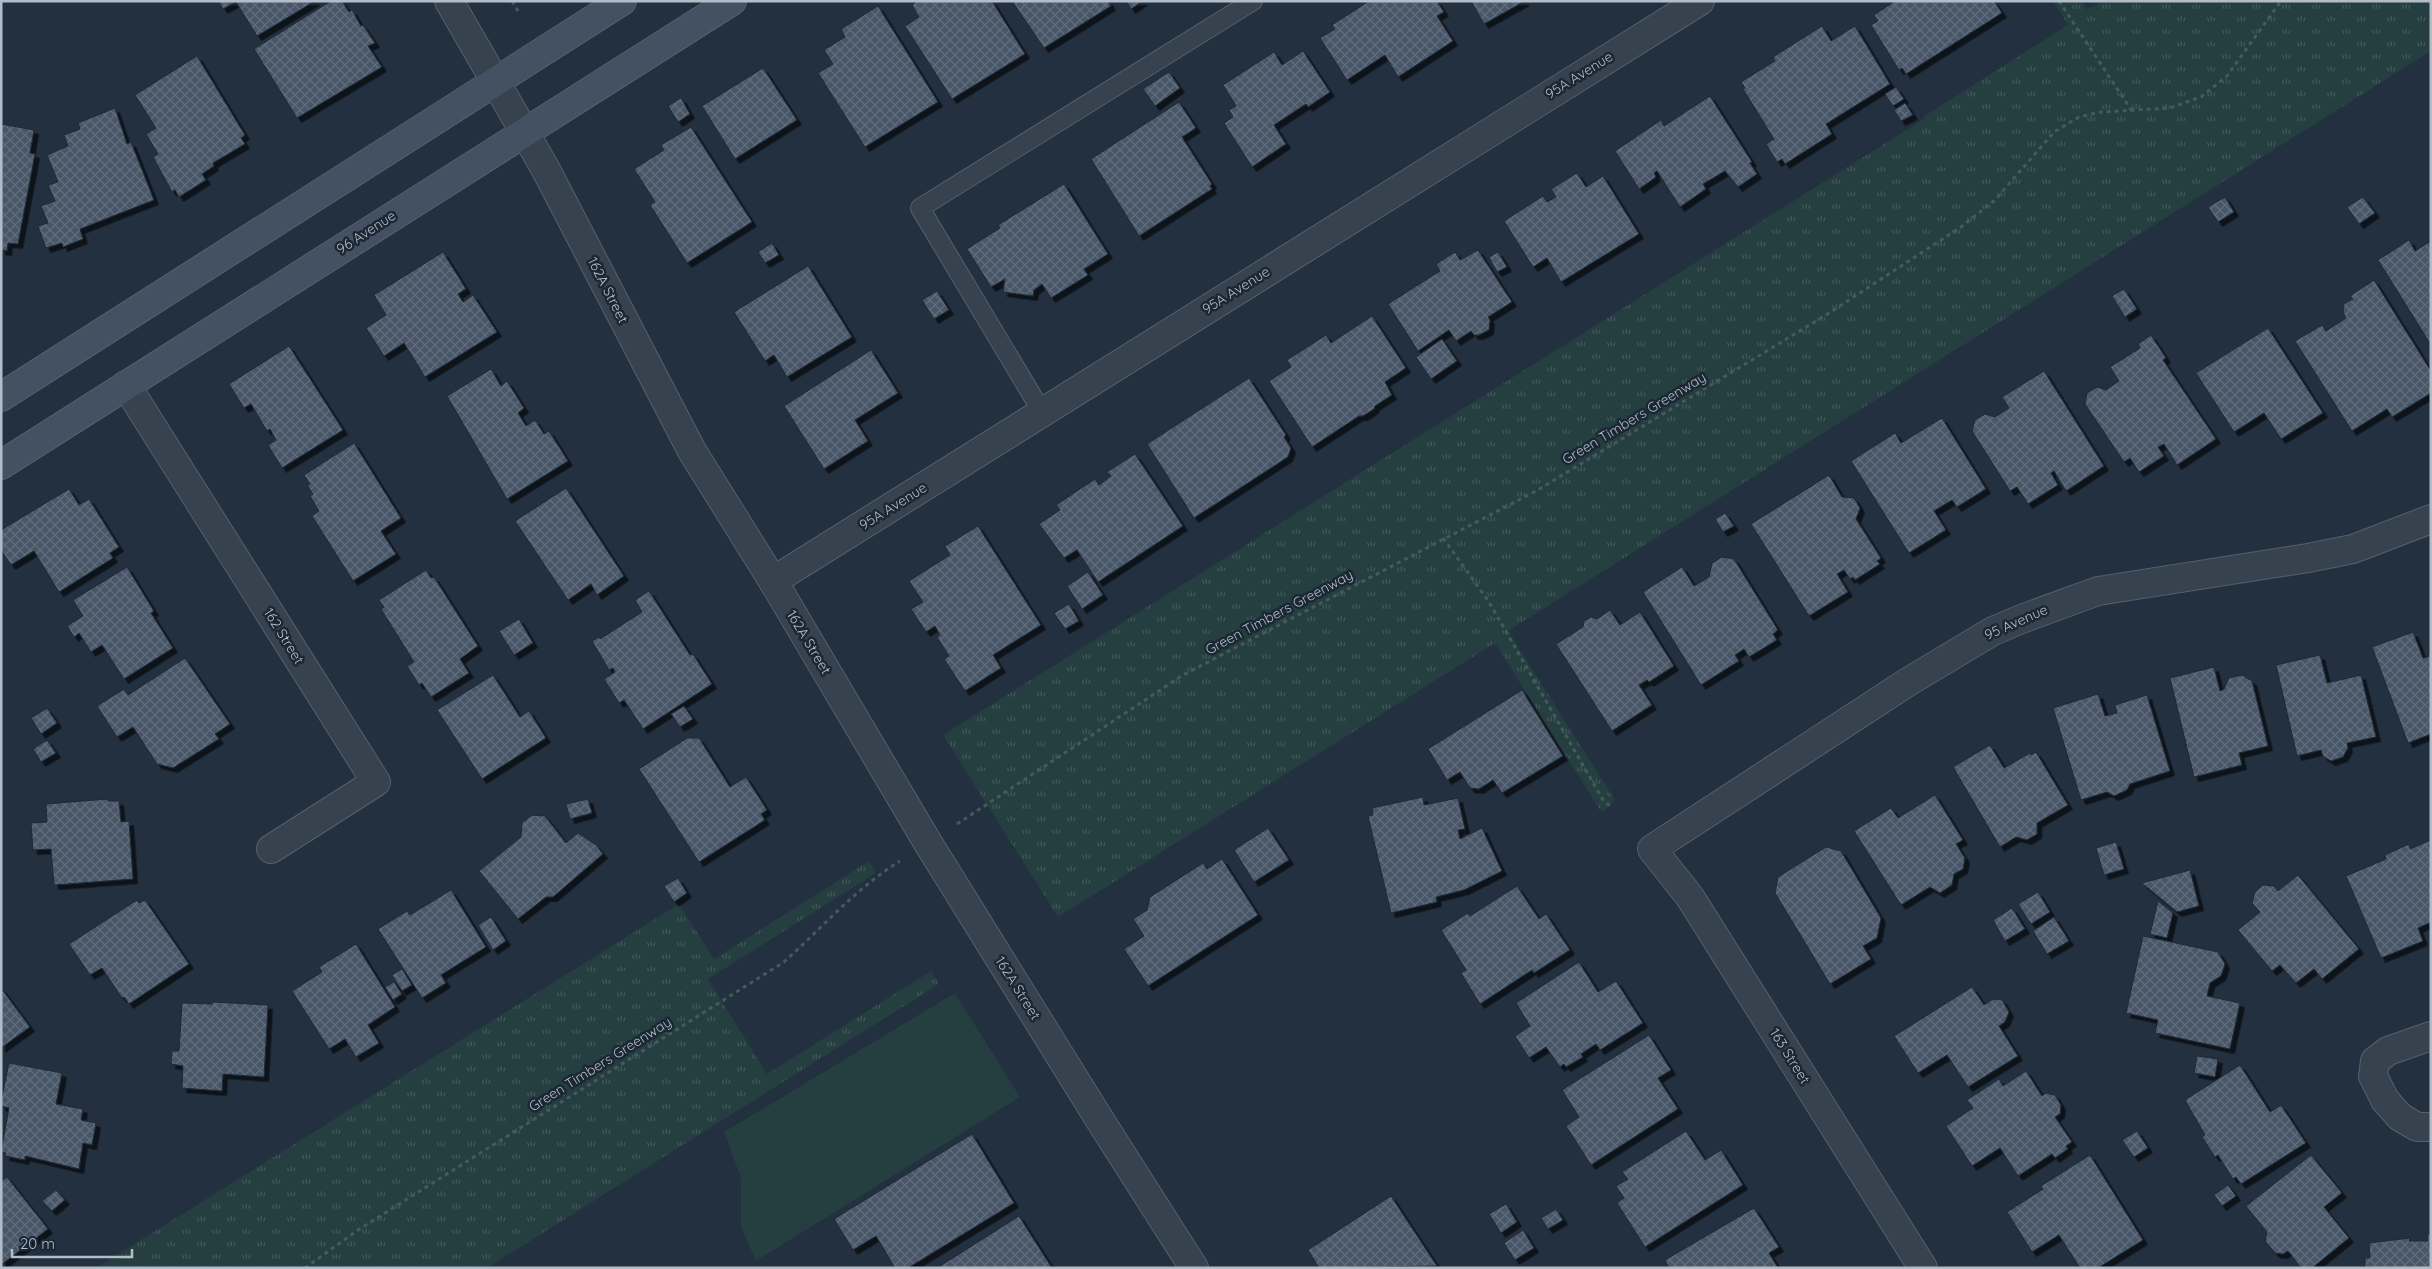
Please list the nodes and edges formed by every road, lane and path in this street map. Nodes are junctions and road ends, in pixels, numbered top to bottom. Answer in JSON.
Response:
{"nodes":[{"id":1,"x":449,"y":1,"type":"edge"},
{"id":2,"x":512,"y":1,"type":"edge"},
{"id":3,"x":622,"y":1,"type":"edge"},
{"id":4,"x":732,"y":1,"type":"edge"},
{"id":5,"x":1253,"y":1,"type":"edge"},
{"id":6,"x":1700,"y":1,"type":"edge"},
{"id":7,"x":2059,"y":1,"type":"edge"},
{"id":8,"x":2281,"y":1,"type":"edge"},
{"id":9,"x":518,"y":11,"type":"dead end"},
{"id":10,"x":495,"y":81,"type":"junction"},
{"id":11,"x":2132,"y":111,"type":"junction"},
{"id":12,"x":525,"y":133,"type":"junction"},
{"id":13,"x":126,"y":386,"type":"junction"},
{"id":14,"x":1,"y":397,"type":"edge"},
{"id":15,"x":1042,"y":412,"type":"junction"},
{"id":16,"x":1,"y":465,"type":"edge"},
{"id":17,"x":2431,"y":519,"type":"edge"},
{"id":18,"x":1443,"y":538,"type":"junction"},
{"id":19,"x":773,"y":582,"type":"junction"},
{"id":20,"x":1610,"y":807,"type":"dead end"},
{"id":21,"x":956,"y":825,"type":"dead end"},
{"id":22,"x":272,"y":849,"type":"dead end"},
{"id":23,"x":1652,"y":849,"type":"joint"},
{"id":24,"x":895,"y":864,"type":"dead end"},
{"id":25,"x":2431,"y":1036,"type":"edge"},
{"id":26,"x":2431,"y":1127,"type":"edge"},
{"id":27,"x":305,"y":1268,"type":"edge"},
{"id":28,"x":1194,"y":1268,"type":"edge"},
{"id":29,"x":1923,"y":1268,"type":"edge"}],
"edges":[{"from":1,"to":10,"type":"street","name":"162A Street"},
{"from":2,"to":9,"type":"path"},
{"from":3,"to":10,"type":"main road"},
{"from":4,"to":12,"type":"main road","name":"96 Avenue"},
{"from":5,"to":15,"type":"lane"},
{"from":6,"to":15,"type":"street","name":"95A Avenue"},
{"from":7,"to":11,"type":"path"},
{"from":8,"to":11,"type":"path","name":"Green Timbers Greenway"},
{"from":10,"to":12,"type":"street","name":"162A Street"},
{"from":10,"to":14,"type":"main road"},
{"from":11,"to":18,"type":"path","name":"Green Timbers Greenway"},
{"from":12,"to":13,"type":"main road","name":"96 Avenue"},
{"from":12,"to":19,"type":"street","name":"162A Street"},
{"from":13,"to":16,"type":"main road","name":"96 Avenue"},
{"from":13,"to":22,"type":"street","name":"162 Street"},
{"from":15,"to":19,"type":"street","name":"95A Avenue"},
{"from":17,"to":23,"type":"street","name":"95 Avenue"},
{"from":18,"to":20,"type":"path"},
{"from":18,"to":21,"type":"path","name":"Green Timbers Greenway"},
{"from":19,"to":28,"type":"street","name":"162A Street"},
{"from":23,"to":29,"type":"street","name":"163 Street"},
{"from":24,"to":27,"type":"path","name":"Green Timbers Greenway"},
{"from":25,"to":26,"type":"street"}]}
